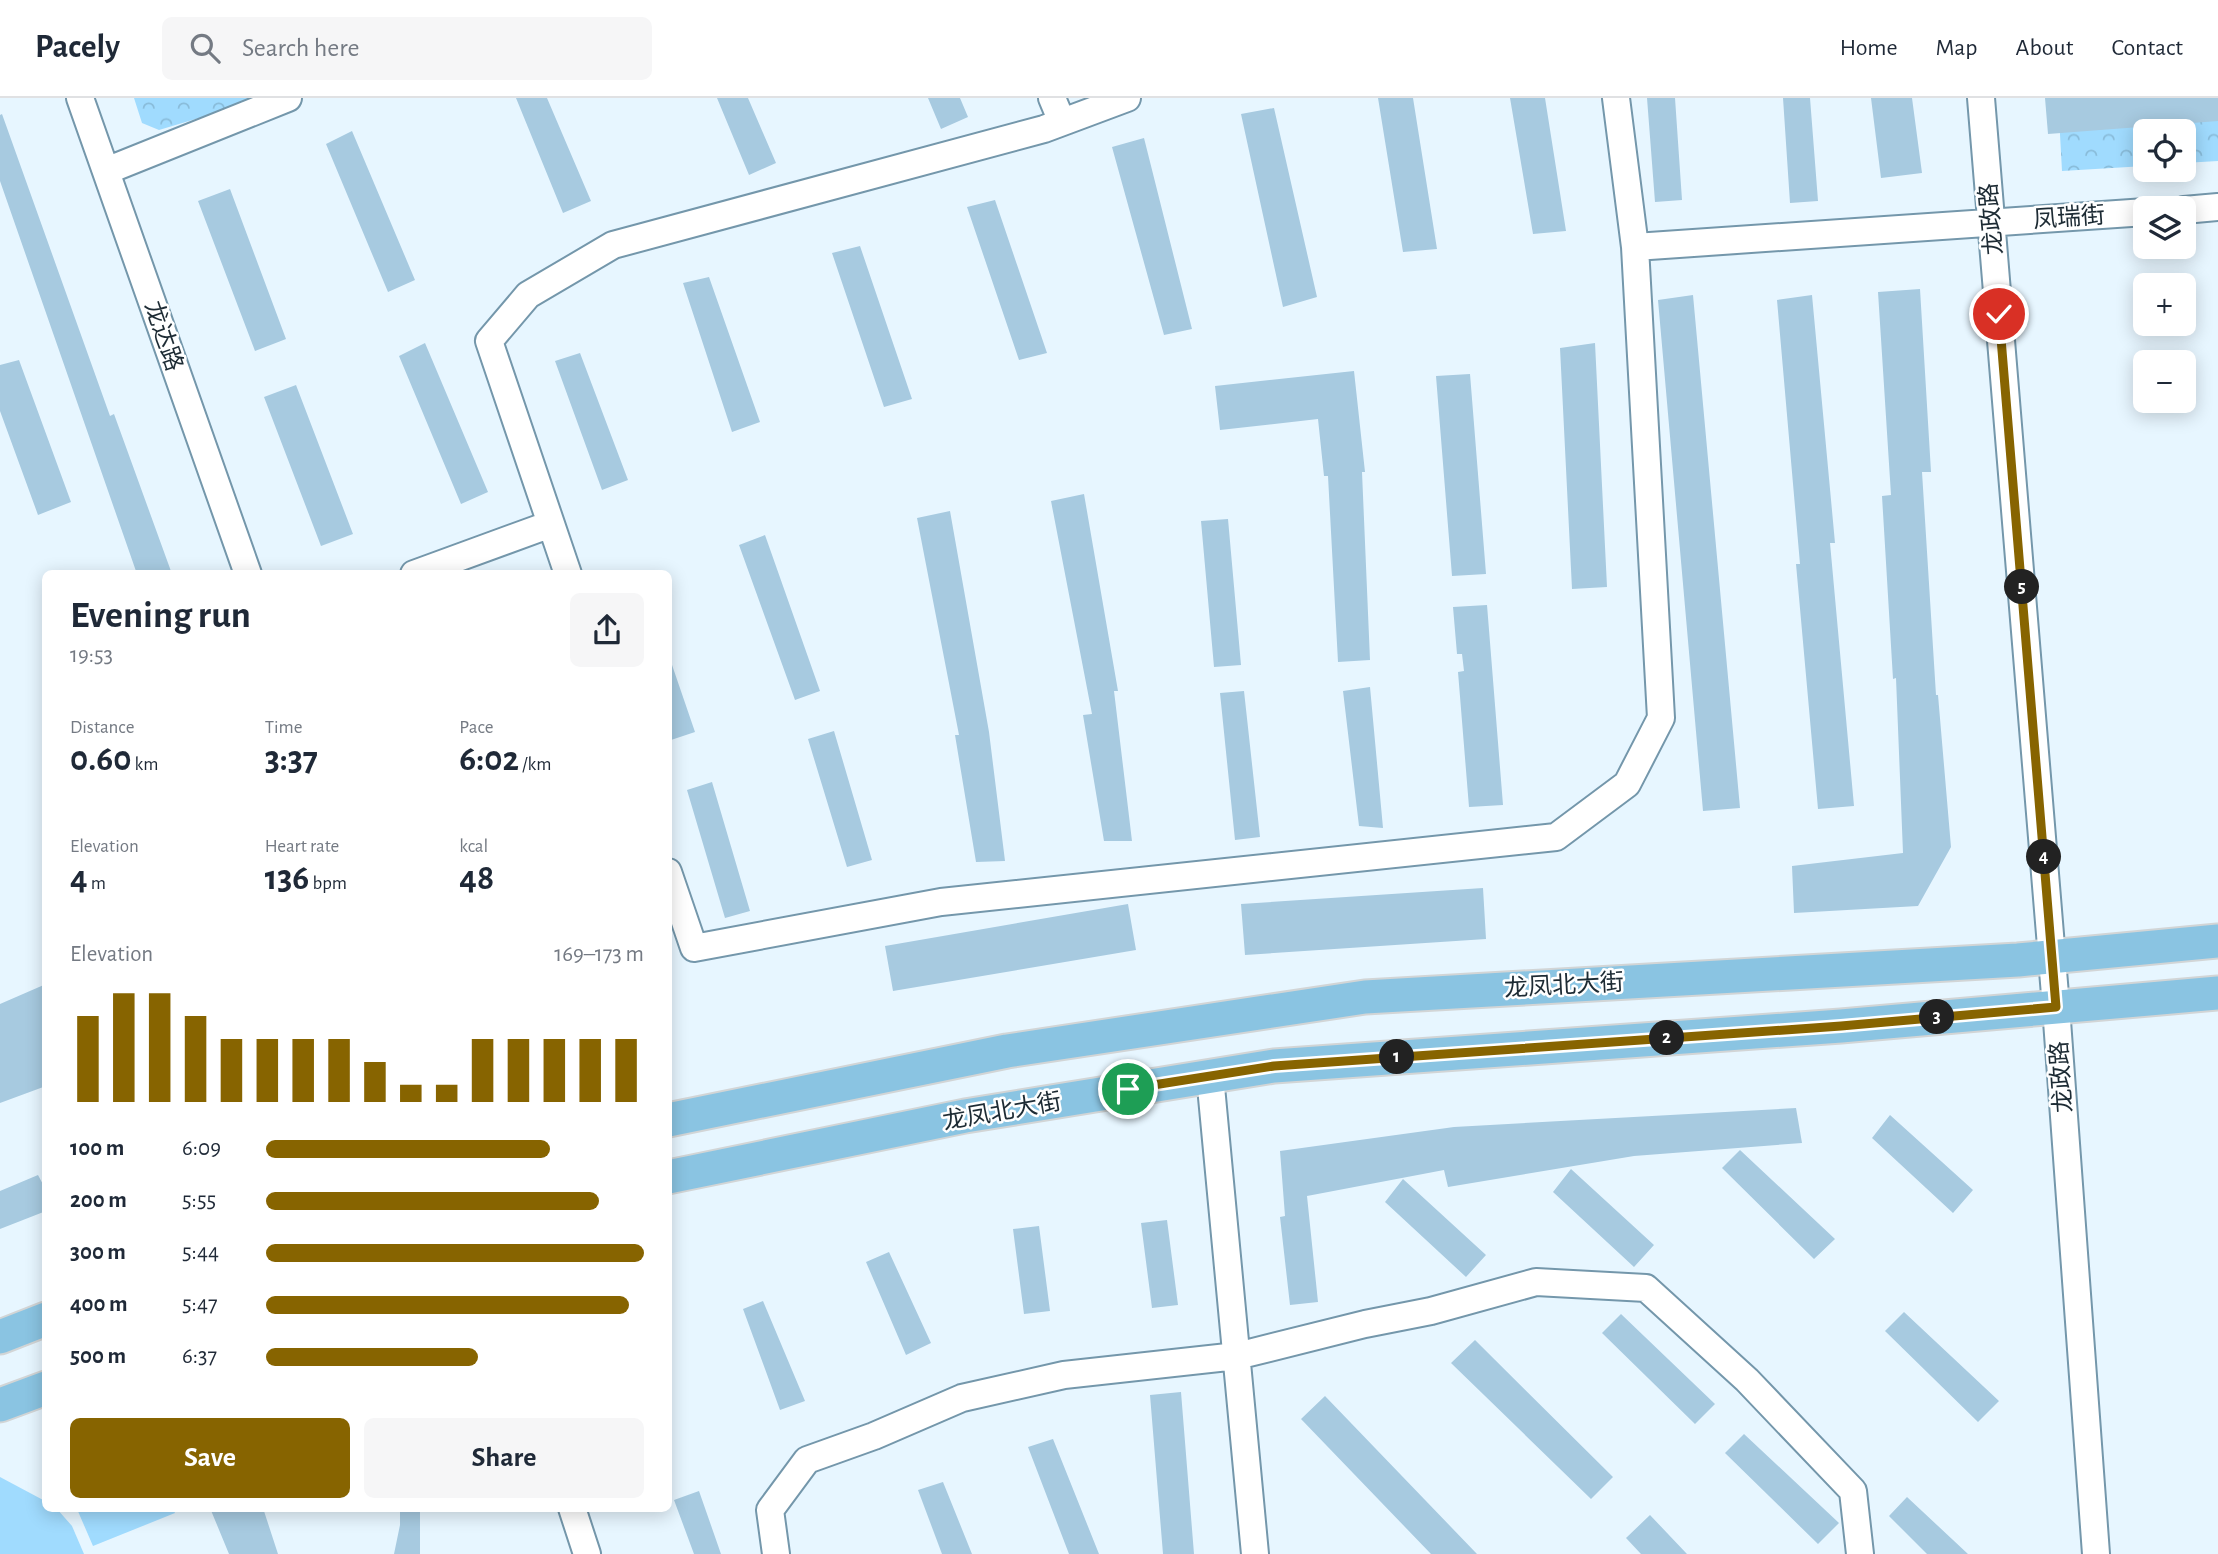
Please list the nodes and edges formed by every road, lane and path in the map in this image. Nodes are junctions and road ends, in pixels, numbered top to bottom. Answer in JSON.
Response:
{"nodes":[{"id":1,"x":80,"y":98,"type":"edge"},
{"id":2,"x":288,"y":98,"type":"edge"},
{"id":3,"x":1127,"y":98,"type":"edge"},
{"id":4,"x":1616,"y":98,"type":"edge"},
{"id":5,"x":1981,"y":98,"type":"edge"},
{"id":6,"x":1057,"y":110,"type":"edge"},
{"id":7,"x":106,"y":171,"type":"junction"},
{"id":8,"x":2218,"y":207,"type":"edge"},
{"id":9,"x":2196,"y":209,"type":"edge"},
{"id":10,"x":2133,"y":213,"type":"edge"},
{"id":11,"x":1992,"y":222,"type":"junction"},
{"id":12,"x":1634,"y":247,"type":"junction"},
{"id":13,"x":551,"y":524,"type":"junction"},
{"id":14,"x":247,"y":570,"type":"edge"},
{"id":15,"x":425,"y":570,"type":"edge"},
{"id":16,"x":567,"y":570,"type":"edge"},
{"id":17,"x":672,"y":884,"type":"edge"},
{"id":18,"x":2218,"y":941,"type":"edge"},
{"id":19,"x":2052,"y":957,"type":"junction"},
{"id":20,"x":2218,"y":993,"type":"edge"},
{"id":21,"x":2056,"y":1007,"type":"junction"},
{"id":22,"x":1210,"y":1076,"type":"junction"},
{"id":23,"x":672,"y":1119,"type":"edge"},
{"id":24,"x":672,"y":1176,"type":"edge"},
{"id":25,"x":42,"y":1321,"type":"edge"},
{"id":26,"x":0,"y":1337,"type":"edge"},
{"id":27,"x":1237,"y":1356,"type":"junction"},
{"id":28,"x":42,"y":1389,"type":"edge"},
{"id":29,"x":0,"y":1405,"type":"edge"},
{"id":30,"x":573,"y":1512,"type":"edge"},
{"id":31,"x":587,"y":1554,"type":"edge"},
{"id":32,"x":776,"y":1554,"type":"edge"},
{"id":33,"x":1255,"y":1554,"type":"edge"},
{"id":34,"x":1860,"y":1554,"type":"edge"},
{"id":35,"x":2096,"y":1554,"type":"edge"}],
"edges":[{"from":1,"to":7,"type":"street","name":"龙达路"},
{"from":2,"to":7,"type":"street"},
{"from":3,"to":6,"type":"street"},
{"from":4,"to":12,"type":"street"},
{"from":5,"to":11,"type":"street","name":"龙政路"},
{"from":6,"to":13,"type":"street"},
{"from":7,"to":14,"type":"street","name":"龙达路"},
{"from":8,"to":9,"type":"street"},
{"from":10,"to":11,"type":"street","name":"凤瑞街"},
{"from":11,"to":12,"type":"street","name":"凤瑞街"},
{"from":11,"to":19,"type":"street","name":"龙政路"},
{"from":12,"to":17,"type":"street"},
{"from":13,"to":15,"type":"street"},
{"from":13,"to":16,"type":"street"},
{"from":18,"to":19,"type":"main road","name":"龙凤北大街"},
{"from":19,"to":21,"type":"street","name":"龙政路"},
{"from":19,"to":23,"type":"main road","name":"龙凤北大街"},
{"from":20,"to":21,"type":"main road","name":"龙凤北大街"},
{"from":21,"to":22,"type":"main road","name":"龙凤北大街"},
{"from":21,"to":35,"type":"street","name":"龙政路"},
{"from":22,"to":24,"type":"main road","name":"龙凤北大街"},
{"from":22,"to":27,"type":"street"},
{"from":25,"to":26,"type":"main road"},
{"from":27,"to":32,"type":"street"},
{"from":27,"to":33,"type":"street"},
{"from":27,"to":34,"type":"street"},
{"from":28,"to":29,"type":"main road"},
{"from":30,"to":31,"type":"street"}]}
